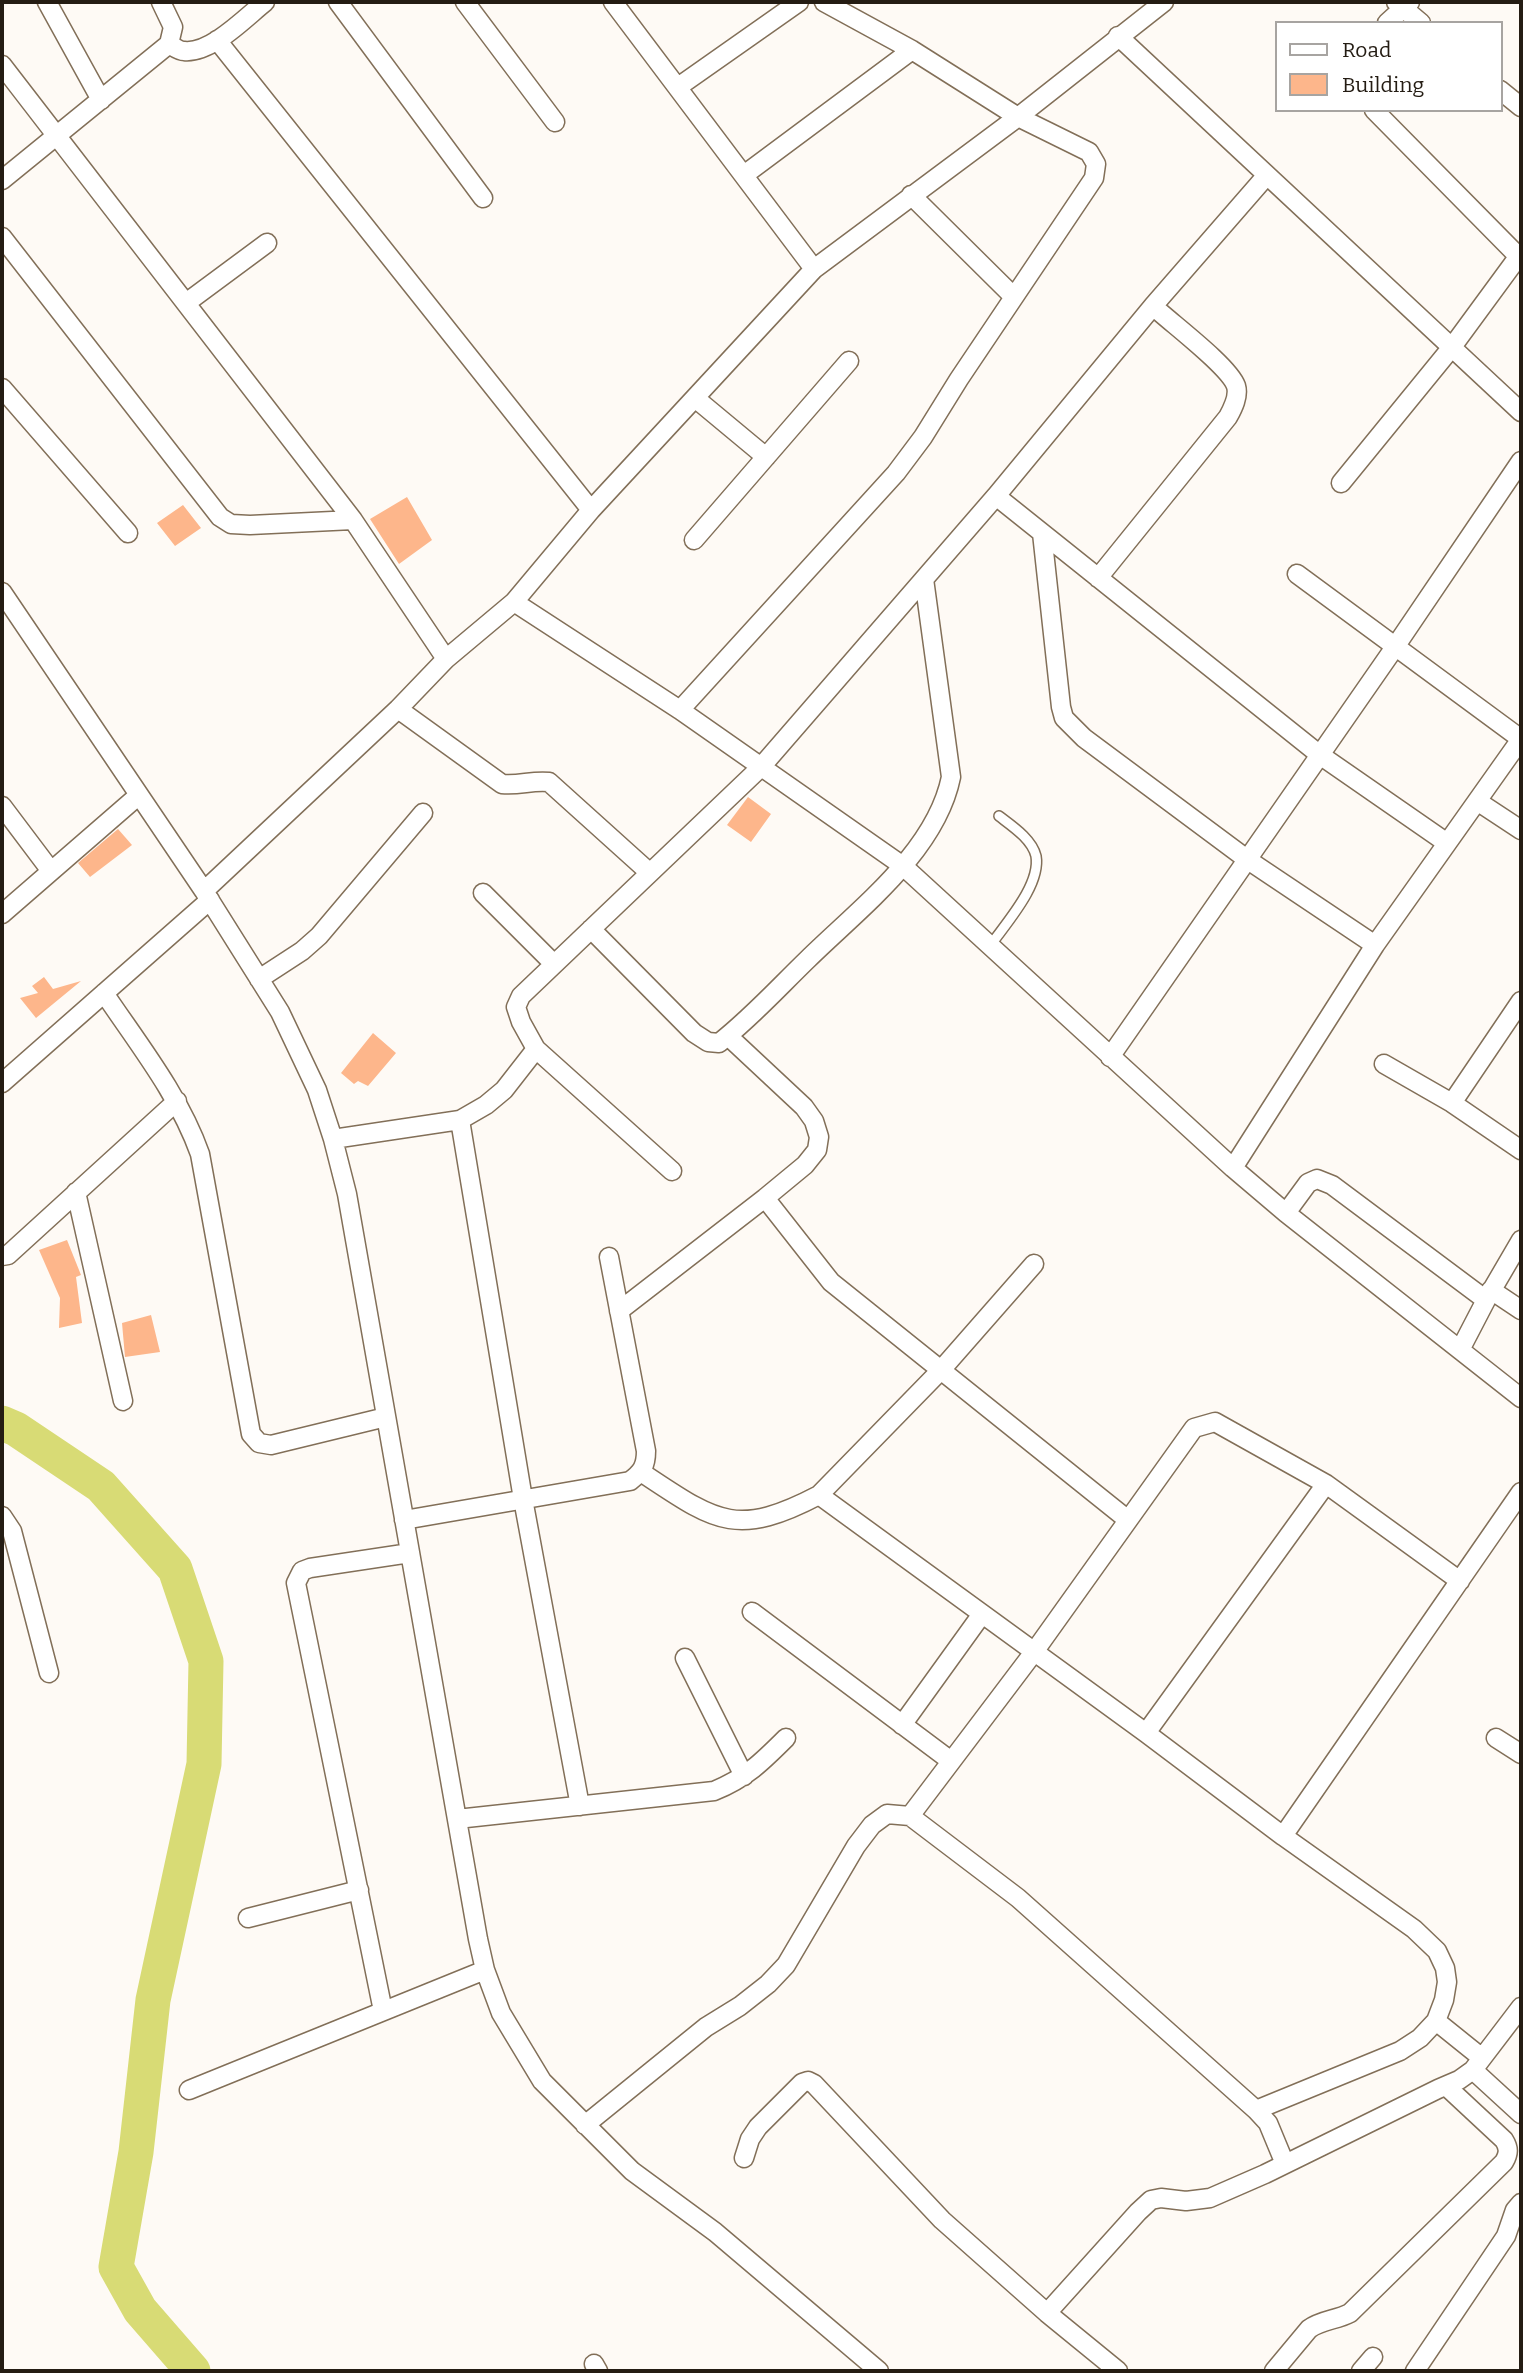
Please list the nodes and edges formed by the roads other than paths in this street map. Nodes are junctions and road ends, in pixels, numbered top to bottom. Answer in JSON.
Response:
{"nodes":[{"id":1,"x":47,"y":2,"type":"edge"},
{"id":2,"x":161,"y":2,"type":"edge"},
{"id":3,"x":265,"y":2,"type":"edge"},
{"id":4,"x":338,"y":2,"type":"edge"},
{"id":5,"x":465,"y":2,"type":"edge"},
{"id":6,"x":799,"y":2,"type":"edge"},
{"id":7,"x":824,"y":2,"type":"edge"},
{"id":8,"x":1164,"y":2,"type":"edge"},
{"id":9,"x":620,"y":4,"type":"edge"},
{"id":10,"x":1403,"y":4,"type":"edge"},
{"id":11,"x":1389,"y":21,"type":"edge"},
{"id":12,"x":1419,"y":21,"type":"edge"},
{"id":13,"x":1118,"y":36,"type":"junction"},
{"id":14,"x":217,"y":40,"type":"junction"},
{"id":15,"x":169,"y":44,"type":"junction"},
{"id":16,"x":912,"y":50,"type":"junction"},
{"id":17,"x":2,"y":65,"type":"edge"},
{"id":18,"x":678,"y":87,"type":"junction"},
{"id":19,"x":1502,"y":92,"type":"edge"},
{"id":20,"x":101,"y":100,"type":"junction"},
{"id":21,"x":1521,"y":107,"type":"edge"},
{"id":22,"x":1376,"y":112,"type":"edge"},
{"id":23,"x":1018,"y":117,"type":"junction"},
{"id":24,"x":555,"y":122,"type":"dead end"},
{"id":25,"x":57,"y":135,"type":"junction"},
{"id":26,"x":744,"y":175,"type":"junction"},
{"id":27,"x":1267,"y":175,"type":"junction"},
{"id":28,"x":2,"y":180,"type":"edge"},
{"id":29,"x":911,"y":195,"type":"junction"},
{"id":30,"x":483,"y":198,"type":"dead end"},
{"id":31,"x":2,"y":237,"type":"edge"},
{"id":32,"x":267,"y":243,"type":"dead end"},
{"id":33,"x":1520,"y":255,"type":"edge"},
{"id":34,"x":814,"y":269,"type":"junction"},
{"id":35,"x":1014,"y":297,"type":"junction"},
{"id":36,"x":186,"y":303,"type":"junction"},
{"id":37,"x":1153,"y":306,"type":"junction"},
{"id":38,"x":1452,"y":347,"type":"junction"},
{"id":39,"x":849,"y":361,"type":"dead end"},
{"id":40,"x":2,"y":388,"type":"edge"},
{"id":41,"x":695,"y":398,"type":"junction"},
{"id":42,"x":1521,"y":412,"type":"edge"},
{"id":43,"x":766,"y":457,"type":"junction"},
{"id":44,"x":1521,"y":461,"type":"edge"},
{"id":45,"x":1340,"y":483,"type":"dead end"},
{"id":46,"x":996,"y":496,"type":"junction"},
{"id":47,"x":591,"y":510,"type":"junction"},
{"id":48,"x":353,"y":520,"type":"junction"},
{"id":49,"x":128,"y":533,"type":"dead end"},
{"id":50,"x":1042,"y":533,"type":"junction"},
{"id":51,"x":694,"y":540,"type":"dead end"},
{"id":52,"x":1297,"y":574,"type":"dead end"},
{"id":53,"x":1098,"y":578,"type":"junction"},
{"id":54,"x":924,"y":579,"type":"junction"},
{"id":55,"x":2,"y":592,"type":"edge"},
{"id":56,"x":514,"y":602,"type":"junction"},
{"id":57,"x":1395,"y":647,"type":"junction"},
{"id":58,"x":446,"y":659,"type":"junction"},
{"id":59,"x":397,"y":709,"type":"junction"},
{"id":60,"x":680,"y":710,"type":"junction"},
{"id":61,"x":1521,"y":739,"type":"edge"},
{"id":62,"x":1320,"y":755,"type":"junction"},
{"id":63,"x":761,"y":768,"type":"junction"},
{"id":64,"x":139,"y":795,"type":"junction"},
{"id":65,"x":1477,"y":801,"type":"junction"},
{"id":66,"x":2,"y":806,"type":"edge"},
{"id":67,"x":423,"y":813,"type":"dead end"},
{"id":68,"x":999,"y":816,"type":"dead end"},
{"id":69,"x":1521,"y":830,"type":"edge"},
{"id":70,"x":1447,"y":843,"type":"junction"},
{"id":71,"x":1248,"y":860,"type":"junction"},
{"id":72,"x":903,"y":866,"type":"junction"},
{"id":73,"x":51,"y":871,"type":"junction"},
{"id":74,"x":650,"y":873,"type":"junction"},
{"id":75,"x":483,"y":893,"type":"dead end"},
{"id":76,"x":207,"y":895,"type":"junction"},
{"id":77,"x":2,"y":914,"type":"edge"},
{"id":78,"x":591,"y":929,"type":"junction"},
{"id":79,"x":1375,"y":945,"type":"junction"},
{"id":80,"x":990,"y":946,"type":"junction"},
{"id":81,"x":554,"y":964,"type":"junction"},
{"id":82,"x":259,"y":979,"type":"junction"},
{"id":83,"x":104,"y":993,"type":"junction"},
{"id":84,"x":1521,"y":1001,"type":"edge"},
{"id":85,"x":728,"y":1036,"type":"junction"},
{"id":86,"x":536,"y":1049,"type":"junction"},
{"id":87,"x":1110,"y":1057,"type":"junction"},
{"id":88,"x":1384,"y":1064,"type":"dead end"},
{"id":89,"x":2,"y":1083,"type":"edge"},
{"id":90,"x":177,"y":1101,"type":"junction"},
{"id":91,"x":1452,"y":1103,"type":"junction"},
{"id":92,"x":460,"y":1120,"type":"junction"},
{"id":93,"x":333,"y":1139,"type":"junction"},
{"id":94,"x":1521,"y":1150,"type":"edge"},
{"id":95,"x":1233,"y":1168,"type":"junction"},
{"id":96,"x":672,"y":1171,"type":"dead end"},
{"id":97,"x":76,"y":1192,"type":"junction"},
{"id":98,"x":765,"y":1198,"type":"junction"},
{"id":99,"x":1286,"y":1213,"type":"junction"},
{"id":100,"x":1521,"y":1240,"type":"edge"},
{"id":101,"x":2,"y":1256,"type":"edge"},
{"id":102,"x":609,"y":1257,"type":"dead end"},
{"id":103,"x":1034,"y":1264,"type":"dead end"},
{"id":104,"x":1488,"y":1295,"type":"junction"},
{"id":105,"x":1521,"y":1310,"type":"edge"},
{"id":106,"x":620,"y":1311,"type":"junction"},
{"id":107,"x":1460,"y":1350,"type":"junction"},
{"id":108,"x":941,"y":1370,"type":"junction"},
{"id":109,"x":1521,"y":1398,"type":"edge"},
{"id":110,"x":123,"y":1401,"type":"dead end"},
{"id":111,"x":386,"y":1417,"type":"junction"},
{"id":112,"x":641,"y":1472,"type":"junction"},
{"id":113,"x":1326,"y":1484,"type":"junction"},
{"id":114,"x":1521,"y":1492,"type":"edge"},
{"id":115,"x":819,"y":1494,"type":"junction"},
{"id":116,"x":523,"y":1499,"type":"junction"},
{"id":117,"x":2,"y":1516,"type":"edge"},
{"id":118,"x":404,"y":1520,"type":"junction"},
{"id":119,"x":1128,"y":1520,"type":"junction"},
{"id":120,"x":410,"y":1553,"type":"junction"},
{"id":121,"x":1460,"y":1581,"type":"junction"},
{"id":122,"x":752,"y":1612,"type":"dead end"},
{"id":123,"x":982,"y":1614,"type":"junction"},
{"id":124,"x":1034,"y":1652,"type":"junction"},
{"id":125,"x":685,"y":1658,"type":"dead end"},
{"id":126,"x":49,"y":1672,"type":"dead end"},
{"id":127,"x":902,"y":1725,"type":"junction"},
{"id":128,"x":1146,"y":1733,"type":"junction"},
{"id":129,"x":786,"y":1738,"type":"dead end"},
{"id":130,"x":1496,"y":1738,"type":"dead end"},
{"id":131,"x":1521,"y":1754,"type":"edge"},
{"id":132,"x":951,"y":1761,"type":"junction"},
{"id":133,"x":744,"y":1776,"type":"junction"},
{"id":134,"x":580,"y":1806,"type":"junction"},
{"id":135,"x":909,"y":1816,"type":"junction"},
{"id":136,"x":457,"y":1819,"type":"junction"},
{"id":137,"x":1283,"y":1836,"type":"junction"},
{"id":138,"x":359,"y":1890,"type":"junction"},
{"id":139,"x":248,"y":1918,"type":"dead end"},
{"id":140,"x":485,"y":1970,"type":"junction"},
{"id":141,"x":1521,"y":2007,"type":"edge"},
{"id":142,"x":383,"y":2011,"type":"junction"},
{"id":143,"x":1436,"y":2021,"type":"junction"},
{"id":144,"x":1476,"y":2060,"type":"junction"},
{"id":145,"x":1446,"y":2086,"type":"junction"},
{"id":146,"x":189,"y":2090,"type":"dead end"},
{"id":147,"x":1521,"y":2114,"type":"edge"},
{"id":148,"x":1262,"y":2116,"type":"junction"},
{"id":149,"x":585,"y":2125,"type":"junction"},
{"id":150,"x":744,"y":2158,"type":"dead end"},
{"id":151,"x":1283,"y":2160,"type":"junction"},
{"id":152,"x":1521,"y":2203,"type":"edge"},
{"id":153,"x":1047,"y":2314,"type":"junction"},
{"id":154,"x":1373,"y":2357,"type":"dead end"},
{"id":155,"x":879,"y":2371,"type":"edge"},
{"id":156,"x":1118,"y":2371,"type":"edge"},
{"id":157,"x":1274,"y":2371,"type":"edge"},
{"id":158,"x":1361,"y":2371,"type":"edge"},
{"id":159,"x":1415,"y":2371,"type":"edge"}],
"edges":[{"from":1,"to":20,"type":"street"},
{"from":2,"to":15,"type":"street"},
{"from":3,"to":14,"type":"street"},
{"from":4,"to":30,"type":"street"},
{"from":5,"to":24,"type":"street"},
{"from":6,"to":18,"type":"street"},
{"from":7,"to":16,"type":"street"},
{"from":8,"to":13,"type":"street"},
{"from":9,"to":18,"type":"street"},
{"from":10,"to":11,"type":"street"},
{"from":10,"to":12,"type":"street"},
{"from":13,"to":23,"type":"street"},
{"from":13,"to":27,"type":"street"},
{"from":14,"to":15,"type":"street"},
{"from":14,"to":47,"type":"street"},
{"from":15,"to":20,"type":"street"},
{"from":16,"to":23,"type":"street"},
{"from":16,"to":26,"type":"street"},
{"from":17,"to":25,"type":"street"},
{"from":18,"to":26,"type":"street"},
{"from":19,"to":21,"type":"street"},
{"from":20,"to":25,"type":"street"},
{"from":22,"to":33,"type":"street"},
{"from":23,"to":29,"type":"street"},
{"from":23,"to":35,"type":"street"},
{"from":25,"to":28,"type":"street"},
{"from":25,"to":36,"type":"street"},
{"from":26,"to":34,"type":"street"},
{"from":27,"to":37,"type":"street"},
{"from":27,"to":38,"type":"street"},
{"from":29,"to":34,"type":"street"},
{"from":29,"to":35,"type":"street"},
{"from":31,"to":48,"type":"street"},
{"from":32,"to":36,"type":"street"},
{"from":33,"to":38,"type":"street"},
{"from":34,"to":41,"type":"street"},
{"from":35,"to":60,"type":"street"},
{"from":36,"to":48,"type":"street"},
{"from":37,"to":46,"type":"street"},
{"from":37,"to":53,"type":"street"},
{"from":38,"to":42,"type":"street"},
{"from":38,"to":45,"type":"street"},
{"from":39,"to":43,"type":"street"},
{"from":40,"to":49,"type":"street"},
{"from":41,"to":43,"type":"street"},
{"from":41,"to":47,"type":"street"},
{"from":43,"to":51,"type":"street"},
{"from":44,"to":57,"type":"street"},
{"from":46,"to":50,"type":"street"},
{"from":46,"to":54,"type":"street"},
{"from":47,"to":56,"type":"street"},
{"from":48,"to":58,"type":"street"},
{"from":50,"to":53,"type":"street"},
{"from":50,"to":71,"type":"street"},
{"from":52,"to":57,"type":"street"},
{"from":53,"to":62,"type":"street"},
{"from":54,"to":63,"type":"street"},
{"from":54,"to":72,"type":"street"},
{"from":55,"to":64,"type":"street"},
{"from":56,"to":58,"type":"street"},
{"from":56,"to":60,"type":"street"},
{"from":57,"to":61,"type":"street"},
{"from":57,"to":62,"type":"street"},
{"from":58,"to":59,"type":"street"},
{"from":59,"to":74,"type":"street"},
{"from":59,"to":76,"type":"street"},
{"from":60,"to":63,"type":"street"},
{"from":61,"to":65,"type":"street"},
{"from":62,"to":70,"type":"street"},
{"from":62,"to":71,"type":"street"},
{"from":63,"to":72,"type":"street"},
{"from":63,"to":74,"type":"street"},
{"from":64,"to":73,"type":"street"},
{"from":64,"to":76,"type":"street"},
{"from":65,"to":69,"type":"street"},
{"from":65,"to":70,"type":"street"},
{"from":66,"to":73,"type":"street"},
{"from":67,"to":82,"type":"street"},
{"from":68,"to":80,"type":"lane"},
{"from":70,"to":79,"type":"street"},
{"from":71,"to":79,"type":"street"},
{"from":71,"to":87,"type":"street"},
{"from":72,"to":80,"type":"street"},
{"from":72,"to":85,"type":"street"},
{"from":73,"to":77,"type":"street"},
{"from":74,"to":78,"type":"street"},
{"from":75,"to":81,"type":"street"},
{"from":76,"to":82,"type":"street"},
{"from":76,"to":83,"type":"street"},
{"from":78,"to":81,"type":"street"},
{"from":78,"to":85,"type":"street"},
{"from":79,"to":95,"type":"street"},
{"from":80,"to":87,"type":"street"},
{"from":81,"to":86,"type":"street"},
{"from":82,"to":93,"type":"street"},
{"from":83,"to":89,"type":"street"},
{"from":83,"to":90,"type":"street"},
{"from":84,"to":91,"type":"street"},
{"from":85,"to":98,"type":"street"},
{"from":86,"to":92,"type":"street"},
{"from":86,"to":96,"type":"street"},
{"from":87,"to":95,"type":"street"},
{"from":88,"to":91,"type":"street"},
{"from":90,"to":97,"type":"street"},
{"from":90,"to":111,"type":"street"},
{"from":91,"to":94,"type":"street"},
{"from":92,"to":93,"type":"street"},
{"from":92,"to":116,"type":"street"},
{"from":93,"to":111,"type":"street"},
{"from":95,"to":99,"type":"street"},
{"from":97,"to":101,"type":"street"},
{"from":97,"to":110,"type":"street"},
{"from":98,"to":106,"type":"street"},
{"from":98,"to":108,"type":"street"},
{"from":99,"to":104,"type":"street"},
{"from":99,"to":107,"type":"street"},
{"from":100,"to":104,"type":"street"},
{"from":102,"to":106,"type":"street"},
{"from":103,"to":108,"type":"street"},
{"from":104,"to":105,"type":"street"},
{"from":104,"to":107,"type":"street"},
{"from":106,"to":112,"type":"street"},
{"from":107,"to":109,"type":"street"},
{"from":108,"to":115,"type":"street"},
{"from":108,"to":119,"type":"street"},
{"from":111,"to":118,"type":"street"},
{"from":112,"to":115,"type":"street"},
{"from":112,"to":116,"type":"street"},
{"from":113,"to":119,"type":"street"},
{"from":113,"to":121,"type":"street"},
{"from":113,"to":128,"type":"street"},
{"from":114,"to":121,"type":"street"},
{"from":115,"to":123,"type":"street"},
{"from":116,"to":118,"type":"street"},
{"from":116,"to":134,"type":"street"},
{"from":117,"to":126,"type":"street"},
{"from":118,"to":120,"type":"street"},
{"from":119,"to":124,"type":"street"},
{"from":120,"to":136,"type":"street"},
{"from":120,"to":138,"type":"street"},
{"from":121,"to":137,"type":"street"},
{"from":122,"to":127,"type":"street"},
{"from":123,"to":124,"type":"street"},
{"from":123,"to":127,"type":"street"},
{"from":124,"to":128,"type":"street"},
{"from":124,"to":132,"type":"street"},
{"from":125,"to":133,"type":"street"},
{"from":127,"to":132,"type":"street"},
{"from":128,"to":137,"type":"street"},
{"from":129,"to":133,"type":"street"},
{"from":130,"to":131,"type":"street"},
{"from":132,"to":135,"type":"street"},
{"from":133,"to":134,"type":"street"},
{"from":134,"to":136,"type":"street"},
{"from":135,"to":148,"type":"street"},
{"from":135,"to":149,"type":"street"},
{"from":136,"to":140,"type":"street"},
{"from":137,"to":143,"type":"street"},
{"from":138,"to":139,"type":"street"},
{"from":138,"to":142,"type":"street"},
{"from":140,"to":142,"type":"street"},
{"from":140,"to":149,"type":"street"},
{"from":141,"to":144,"type":"street"},
{"from":142,"to":146,"type":"street"},
{"from":143,"to":144,"type":"street"},
{"from":143,"to":148,"type":"street"},
{"from":144,"to":145,"type":"street"},
{"from":144,"to":147,"type":"street"},
{"from":145,"to":151,"type":"street"},
{"from":145,"to":157,"type":"street"},
{"from":148,"to":151,"type":"street"},
{"from":149,"to":155,"type":"street"},
{"from":150,"to":153,"type":"street"},
{"from":151,"to":153,"type":"street"},
{"from":152,"to":159,"type":"street"},
{"from":153,"to":156,"type":"street"},
{"from":154,"to":158,"type":"street"}]}
